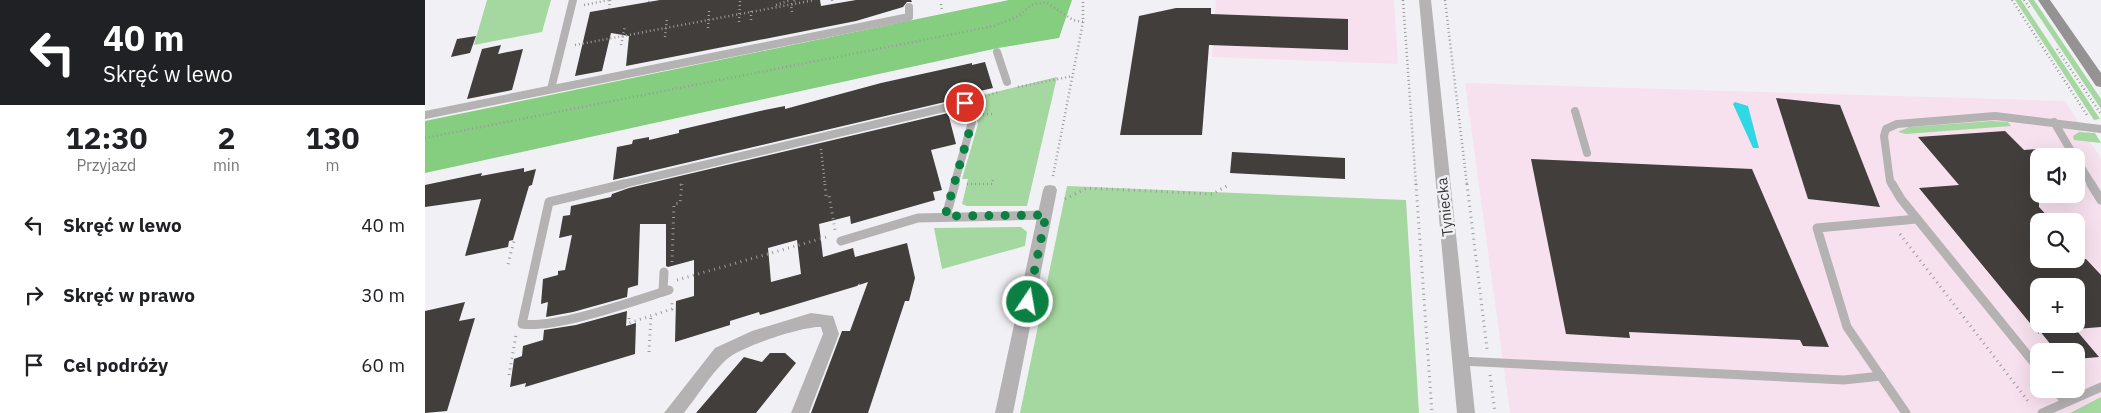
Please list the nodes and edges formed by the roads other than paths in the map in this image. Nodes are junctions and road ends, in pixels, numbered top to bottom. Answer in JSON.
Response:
{"nodes":[{"id":1,"x":1425,"y":0,"type":"edge"},
{"id":2,"x":2044,"y":0,"type":"edge"},
{"id":3,"x":572,"y":4,"type":"edge"},
{"id":4,"x":909,"y":7,"type":"dead end"},
{"id":5,"x":997,"y":52,"type":"dead end"},
{"id":6,"x":1007,"y":82,"type":"dead end"},
{"id":7,"x":2101,"y":83,"type":"edge"},
{"id":8,"x":551,"y":89,"type":"junction"},
{"id":9,"x":1575,"y":110,"type":"dead end"},
{"id":10,"x":425,"y":115,"type":"edge"},
{"id":11,"x":2054,"y":122,"type":"junction"},
{"id":12,"x":2099,"y":126,"type":"edge"},
{"id":13,"x":2069,"y":148,"type":"edge"},
{"id":14,"x":1587,"y":153,"type":"dead end"},
{"id":15,"x":2085,"y":174,"type":"edge"},
{"id":16,"x":1050,"y":190,"type":"road end"},
{"id":17,"x":2101,"y":200,"type":"edge"},
{"id":18,"x":1047,"y":211,"type":"junction"},
{"id":19,"x":945,"y":216,"type":"junction"},
{"id":20,"x":1917,"y":220,"type":"junction"},
{"id":21,"x":840,"y":236,"type":"road end"},
{"id":22,"x":664,"y":272,"type":"dead end"},
{"id":23,"x":2030,"y":359,"type":"edge"},
{"id":24,"x":1461,"y":361,"type":"junction"},
{"id":25,"x":1881,"y":376,"type":"junction"},
{"id":26,"x":2101,"y":387,"type":"edge"},
{"id":27,"x":2062,"y":398,"type":"edge"},
{"id":28,"x":2065,"y":401,"type":"junction"},
{"id":29,"x":673,"y":413,"type":"edge"},
{"id":30,"x":800,"y":413,"type":"edge"},
{"id":31,"x":1004,"y":413,"type":"edge"},
{"id":32,"x":1465,"y":413,"type":"edge"},
{"id":33,"x":1906,"y":413,"type":"edge"},
{"id":34,"x":2042,"y":413,"type":"edge"}],
"edges":[{"from":1,"to":24,"type":"street","name":"Tyniecka"},
{"from":2,"to":7,"type":"main road"},
{"from":3,"to":8,"type":"lane"},
{"from":4,"to":8,"type":"lane"},
{"from":5,"to":6,"type":"lane"},
{"from":8,"to":10,"type":"lane"},
{"from":9,"to":14,"type":"lane"},
{"from":11,"to":12,"type":"lane"},
{"from":11,"to":13,"type":"lane"},
{"from":11,"to":20,"type":"lane"},
{"from":15,"to":17,"type":"lane"},
{"from":16,"to":18,"type":"street"},
{"from":18,"to":19,"type":"lane"},
{"from":18,"to":31,"type":"street"},
{"from":19,"to":21,"type":"lane"},
{"from":19,"to":22,"type":"lane"},
{"from":20,"to":23,"type":"lane"},
{"from":20,"to":25,"type":"lane"},
{"from":24,"to":25,"type":"lane"},
{"from":24,"to":32,"type":"street","name":"Tyniecka"},
{"from":25,"to":33,"type":"lane"},
{"from":26,"to":28,"type":"lane"},
{"from":27,"to":28,"type":"lane"},
{"from":28,"to":34,"type":"lane"},
{"from":29,"to":30,"type":"street"}]}
